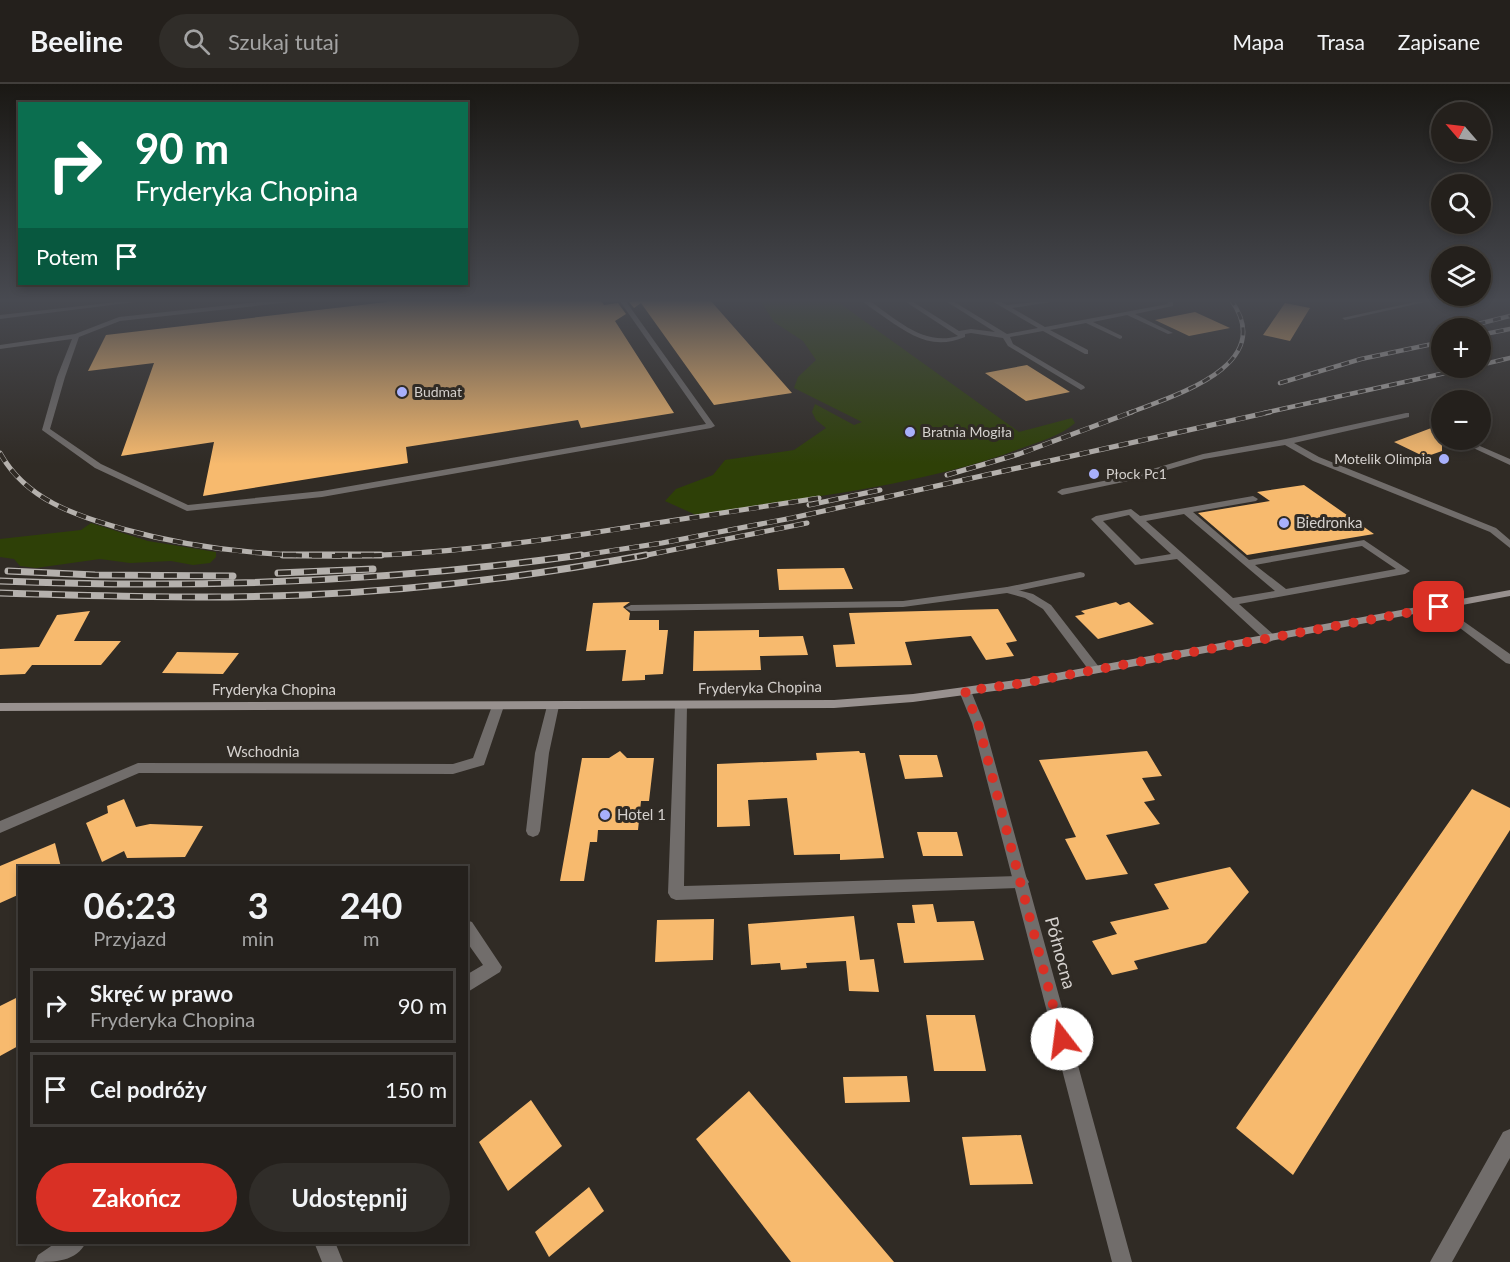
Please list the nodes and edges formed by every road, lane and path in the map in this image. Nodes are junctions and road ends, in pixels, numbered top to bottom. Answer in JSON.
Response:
{"nodes":[{"id":1,"x":69,"y":355,"type":"edge"},
{"id":2,"x":661,"y":355,"type":"edge"},
{"id":3,"x":1026,"y":355,"type":"edge"},
{"id":4,"x":1081,"y":388,"type":"dead end"},
{"id":5,"x":1406,"y":415,"type":"dead end"},
{"id":6,"x":1286,"y":442,"type":"junction"},
{"id":7,"x":1483,"y":450,"type":"edge"},
{"id":8,"x":1510,"y":462,"type":"edge"},
{"id":9,"x":1062,"y":492,"type":"dead end"},
{"id":10,"x":1253,"y":499,"type":"dead end"},
{"id":11,"x":1185,"y":510,"type":"junction"},
{"id":12,"x":1138,"y":519,"type":"junction"},
{"id":13,"x":1510,"y":545,"type":"edge"},
{"id":14,"x":1179,"y":556,"type":"junction"},
{"id":15,"x":1247,"y":563,"type":"junction"},
{"id":16,"x":1080,"y":575,"type":"dead end"},
{"id":17,"x":1007,"y":590,"type":"junction"},
{"id":18,"x":1283,"y":592,"type":"junction"},
{"id":19,"x":1510,"y":593,"type":"edge"},
{"id":20,"x":1230,"y":602,"type":"junction"},
{"id":21,"x":1439,"y":607,"type":"junction"},
{"id":22,"x":631,"y":608,"type":"dead end"},
{"id":23,"x":1270,"y":638,"type":"junction"},
{"id":24,"x":1510,"y":660,"type":"edge"},
{"id":25,"x":1095,"y":670,"type":"junction"},
{"id":26,"x":965,"y":691,"type":"junction"},
{"id":27,"x":681,"y":705,"type":"junction"},
{"id":28,"x":498,"y":706,"type":"junction"},
{"id":29,"x":553,"y":706,"type":"junction"},
{"id":30,"x":0,"y":707,"type":"edge"},
{"id":31,"x":0,"y":827,"type":"edge"},
{"id":32,"x":533,"y":831,"type":"dead end"},
{"id":33,"x":1021,"y":882,"type":"junction"},
{"id":34,"x":468,"y":930,"type":"edge"},
{"id":35,"x":468,"y":984,"type":"edge"},
{"id":36,"x":1510,"y":1138,"type":"edge"},
{"id":37,"x":73,"y":1244,"type":"edge"},
{"id":38,"x":325,"y":1244,"type":"edge"},
{"id":39,"x":45,"y":1262,"type":"edge"},
{"id":40,"x":333,"y":1262,"type":"edge"},
{"id":41,"x":1122,"y":1262,"type":"edge"},
{"id":42,"x":1440,"y":1262,"type":"edge"}],
"edges":[{"from":1,"to":2,"type":"street"},
{"from":3,"to":4,"type":"street"},
{"from":5,"to":6,"type":"street"},
{"from":6,"to":9,"type":"street"},
{"from":6,"to":13,"type":"street"},
{"from":7,"to":8,"type":"street"},
{"from":10,"to":11,"type":"street"},
{"from":11,"to":12,"type":"street"},
{"from":11,"to":15,"type":"street"},
{"from":12,"to":14,"type":"street"},
{"from":12,"to":14,"type":"street"},
{"from":14,"to":20,"type":"street"},
{"from":15,"to":18,"type":"street"},
{"from":15,"to":18,"type":"street"},
{"from":16,"to":17,"type":"street"},
{"from":17,"to":22,"type":"street"},
{"from":17,"to":25,"type":"street"},
{"from":18,"to":20,"type":"street"},
{"from":19,"to":21,"type":"street","name":"Fryderyka Chopina"},
{"from":20,"to":23,"type":"street"},
{"from":21,"to":23,"type":"street","name":"Fryderyka Chopina"},
{"from":21,"to":24,"type":"street"},
{"from":23,"to":25,"type":"street","name":"Fryderyka Chopina"},
{"from":25,"to":26,"type":"street","name":"Fryderyka Chopina"},
{"from":26,"to":27,"type":"street","name":"Fryderyka Chopina"},
{"from":26,"to":33,"type":"street","name":"Północna"},
{"from":27,"to":29,"type":"street","name":"Fryderyka Chopina"},
{"from":27,"to":33,"type":"street"},
{"from":28,"to":29,"type":"street","name":"Fryderyka Chopina"},
{"from":28,"to":30,"type":"street","name":"Fryderyka Chopina"},
{"from":28,"to":31,"type":"street","name":"Wschodnia"},
{"from":29,"to":32,"type":"street"},
{"from":33,"to":41,"type":"street","name":"Północna"},
{"from":34,"to":35,"type":"street"},
{"from":36,"to":42,"type":"street"},
{"from":37,"to":39,"type":"street"},
{"from":38,"to":40,"type":"street"}]}
